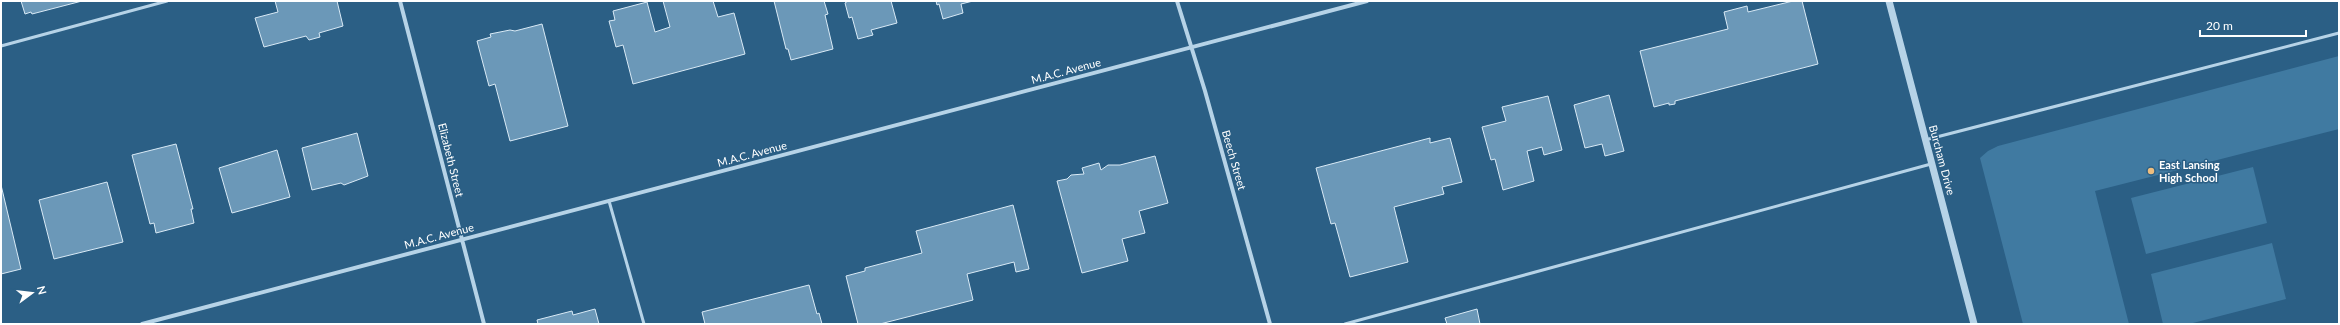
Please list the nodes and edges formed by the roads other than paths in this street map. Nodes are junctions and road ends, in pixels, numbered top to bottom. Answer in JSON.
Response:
{"nodes":[{"id":1,"x":167,"y":1,"type":"edge"},
{"id":2,"x":400,"y":1,"type":"edge"},
{"id":3,"x":1177,"y":1,"type":"edge"},
{"id":4,"x":1368,"y":1,"type":"edge"},
{"id":5,"x":1889,"y":1,"type":"edge"},
{"id":6,"x":2339,"y":34,"type":"edge"},
{"id":7,"x":1,"y":46,"type":"edge"},
{"id":8,"x":1190,"y":47,"type":"junction"},
{"id":9,"x":1925,"y":140,"type":"junction"},
{"id":10,"x":1932,"y":164,"type":"junction"},
{"id":11,"x":609,"y":201,"type":"junction"},
{"id":12,"x":462,"y":239,"type":"junction"},
{"id":13,"x":142,"y":324,"type":"edge"},
{"id":14,"x":484,"y":324,"type":"edge"},
{"id":15,"x":644,"y":324,"type":"edge"},
{"id":16,"x":1270,"y":324,"type":"edge"},
{"id":17,"x":1344,"y":324,"type":"edge"},
{"id":18,"x":1974,"y":324,"type":"edge"}],
"edges":[{"from":1,"to":7,"type":"lane"},
{"from":2,"to":12,"type":"street","name":"Elizabeth Street"},
{"from":3,"to":8,"type":"street","name":"Beech Street"},
{"from":4,"to":8,"type":"street","name":"M.A.C. Avenue"},
{"from":5,"to":9,"type":"street","name":"Burcham Drive"},
{"from":6,"to":9,"type":"lane"},
{"from":8,"to":11,"type":"street","name":"M.A.C. Avenue"},
{"from":8,"to":16,"type":"street","name":"Beech Street"},
{"from":9,"to":10,"type":"street","name":"Burcham Drive"},
{"from":10,"to":17,"type":"lane"},
{"from":10,"to":18,"type":"street","name":"Burcham Drive"},
{"from":11,"to":12,"type":"street","name":"M.A.C. Avenue"},
{"from":11,"to":15,"type":"lane"},
{"from":12,"to":13,"type":"street","name":"M.A.C. Avenue"},
{"from":12,"to":14,"type":"street","name":"Elizabeth Street"}]}
